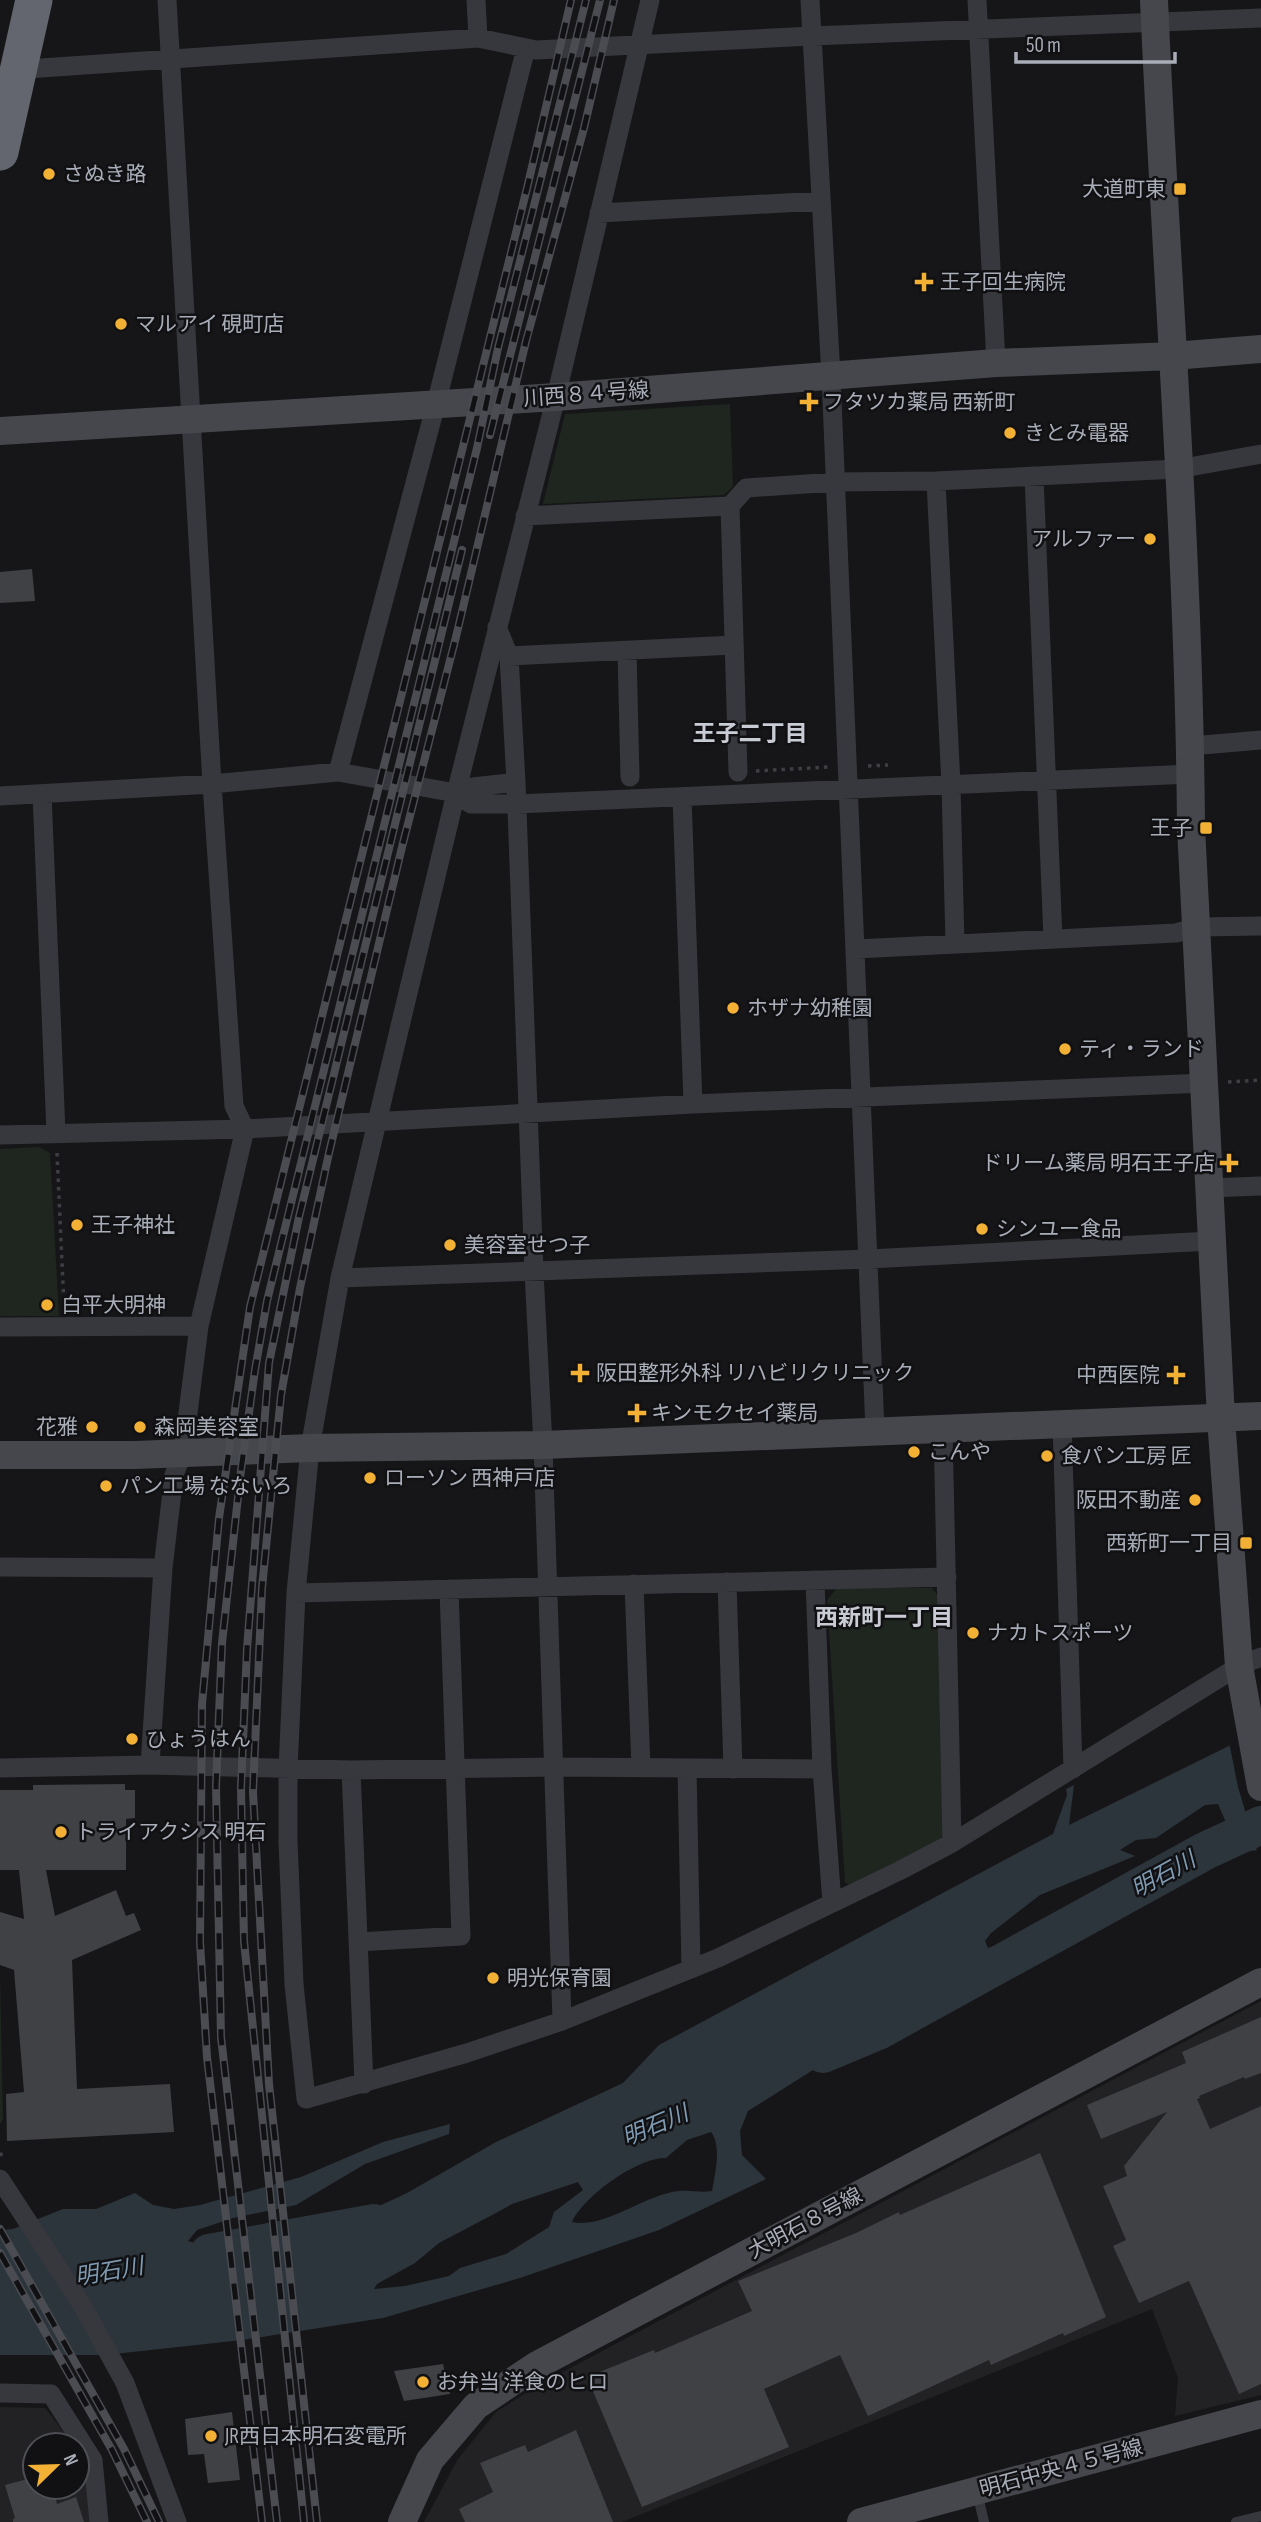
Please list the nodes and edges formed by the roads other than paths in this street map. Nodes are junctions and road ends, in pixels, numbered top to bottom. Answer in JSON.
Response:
{"nodes":[{"id":1,"x":34,"y":0,"type":"edge"},
{"id":2,"x":167,"y":0,"type":"edge"},
{"id":3,"x":476,"y":0,"type":"edge"},
{"id":4,"x":650,"y":0,"type":"edge"},
{"id":5,"x":810,"y":0,"type":"edge"},
{"id":6,"x":977,"y":0,"type":"edge"},
{"id":7,"x":1154,"y":11,"type":"edge"},
{"id":8,"x":1261,"y":18,"type":"edge"},
{"id":9,"x":979,"y":30,"type":"junction"},
{"id":10,"x":812,"y":36,"type":"junction"},
{"id":11,"x":478,"y":38,"type":"junction"},
{"id":12,"x":639,"y":45,"type":"junction"},
{"id":13,"x":526,"y":48,"type":"junction"},
{"id":14,"x":170,"y":57,"type":"junction"},
{"id":15,"x":9,"y":70,"type":"edge"},
{"id":16,"x":0,"y":152,"type":"edge"},
{"id":17,"x":821,"y":201,"type":"junction"},
{"id":18,"x":600,"y":213,"type":"junction"},
{"id":19,"x":1261,"y":349,"type":"edge"},
{"id":20,"x":1173,"y":356,"type":"junction"},
{"id":21,"x":996,"y":363,"type":"junction"},
{"id":22,"x":831,"y":376,"type":"junction"},
{"id":23,"x":556,"y":397,"type":"junction"},
{"id":24,"x":436,"y":404,"type":"junction"},
{"id":25,"x":192,"y":419,"type":"junction"},
{"id":26,"x":0,"y":431,"type":"edge"},
{"id":27,"x":1261,"y":454,"type":"edge"},
{"id":28,"x":1178,"y":469,"type":"junction"},
{"id":29,"x":1034,"y":476,"type":"junction"},
{"id":30,"x":936,"y":481,"type":"junction"},
{"id":31,"x":835,"y":482,"type":"junction"},
{"id":32,"x":730,"y":506,"type":"junction"},
{"id":33,"x":525,"y":516,"type":"junction"},
{"id":34,"x":497,"y":627,"type":"junction"},
{"id":35,"x":734,"y":645,"type":"junction"},
{"id":36,"x":627,"y":651,"type":"junction"},
{"id":37,"x":509,"y":656,"type":"junction"},
{"id":38,"x":1261,"y":740,"type":"edge"},
{"id":39,"x":1191,"y":746,"type":"junction"},
{"id":40,"x":338,"y":772,"type":"junction"},
{"id":41,"x":738,"y":772,"type":"dead end"},
{"id":42,"x":1191,"y":774,"type":"junction"},
{"id":43,"x":630,"y":777,"type":"dead end"},
{"id":44,"x":1045,"y":780,"type":"junction"},
{"id":45,"x":516,"y":782,"type":"junction"},
{"id":46,"x":212,"y":784,"type":"junction"},
{"id":47,"x":951,"y":785,"type":"junction"},
{"id":48,"x":849,"y":789,"type":"junction"},
{"id":49,"x":456,"y":793,"type":"junction"},
{"id":50,"x":42,"y":794,"type":"junction"},
{"id":51,"x":0,"y":796,"type":"edge"},
{"id":52,"x":682,"y":797,"type":"junction"},
{"id":53,"x":517,"y":804,"type":"junction"},
{"id":54,"x":1261,"y":926,"type":"edge"},
{"id":55,"x":1197,"y":927,"type":"junction"},
{"id":56,"x":1053,"y":939,"type":"junction"},
{"id":57,"x":955,"y":944,"type":"junction"},
{"id":58,"x":856,"y":949,"type":"junction"},
{"id":59,"x":1206,"y":1083,"type":"junction"},
{"id":60,"x":863,"y":1098,"type":"junction"},
{"id":61,"x":693,"y":1104,"type":"junction"},
{"id":62,"x":528,"y":1114,"type":"junction"},
{"id":63,"x":377,"y":1122,"type":"junction"},
{"id":64,"x":245,"y":1129,"type":"junction"},
{"id":65,"x":56,"y":1133,"type":"junction"},
{"id":66,"x":0,"y":1135,"type":"edge"},
{"id":67,"x":1261,"y":1186,"type":"edge"},
{"id":68,"x":1209,"y":1188,"type":"junction"},
{"id":69,"x":1211,"y":1241,"type":"junction"},
{"id":70,"x":869,"y":1259,"type":"junction"},
{"id":71,"x":534,"y":1272,"type":"junction"},
{"id":72,"x":340,"y":1278,"type":"junction"},
{"id":73,"x":199,"y":1326,"type":"junction"},
{"id":74,"x":0,"y":1327,"type":"edge"},
{"id":75,"x":1261,"y":1416,"type":"edge"},
{"id":76,"x":1221,"y":1418,"type":"junction"},
{"id":77,"x":1062,"y":1424,"type":"junction"},
{"id":78,"x":943,"y":1429,"type":"junction"},
{"id":79,"x":875,"y":1430,"type":"junction"},
{"id":80,"x":543,"y":1445,"type":"junction"},
{"id":81,"x":310,"y":1448,"type":"junction"},
{"id":82,"x":183,"y":1452,"type":"junction"},
{"id":83,"x":0,"y":1455,"type":"edge"},
{"id":84,"x":0,"y":1567,"type":"edge"},
{"id":85,"x":163,"y":1568,"type":"junction"},
{"id":86,"x":947,"y":1577,"type":"junction"},
{"id":87,"x":815,"y":1580,"type":"junction"},
{"id":88,"x":727,"y":1582,"type":"junction"},
{"id":89,"x":634,"y":1584,"type":"junction"},
{"id":90,"x":547,"y":1586,"type":"junction"},
{"id":91,"x":449,"y":1588,"type":"junction"},
{"id":92,"x":296,"y":1593,"type":"junction"},
{"id":93,"x":1247,"y":1669,"type":"edge"},
{"id":94,"x":150,"y":1765,"type":"junction"},
{"id":95,"x":0,"y":1768,"type":"edge"},
{"id":96,"x":457,"y":1768,"type":"junction"},
{"id":97,"x":554,"y":1768,"type":"junction"},
{"id":98,"x":641,"y":1768,"type":"junction"},
{"id":99,"x":687,"y":1768,"type":"junction"},
{"id":100,"x":288,"y":1769,"type":"junction"},
{"id":101,"x":733,"y":1769,"type":"junction"},
{"id":102,"x":822,"y":1769,"type":"junction"},
{"id":103,"x":1073,"y":1769,"type":"junction"},
{"id":104,"x":351,"y":1770,"type":"junction"},
{"id":105,"x":1261,"y":1787,"type":"edge"},
{"id":106,"x":952,"y":1843,"type":"junction"},
{"id":107,"x":832,"y":1903,"type":"junction"},
{"id":108,"x":358,"y":1942,"type":"junction"},
{"id":109,"x":691,"y":1969,"type":"junction"},
{"id":110,"x":1261,"y":1982,"type":"edge"},
{"id":111,"x":562,"y":2021,"type":"junction"},
{"id":112,"x":364,"y":2084,"type":"junction"},
{"id":113,"x":0,"y":2179,"type":"edge"},
{"id":114,"x":0,"y":2393,"type":"edge"},
{"id":115,"x":1261,"y":2414,"type":"edge"},
{"id":116,"x":977,"y":2491,"type":"junction"},
{"id":117,"x":1261,"y":2516,"type":"edge"},
{"id":118,"x":99,"y":2522,"type":"edge"},
{"id":119,"x":177,"y":2522,"type":"edge"},
{"id":120,"x":402,"y":2522,"type":"edge"},
{"id":121,"x":861,"y":2522,"type":"edge"},
{"id":122,"x":985,"y":2522,"type":"edge"},
{"id":123,"x":1236,"y":2522,"type":"edge"}],
"edges":[{"from":1,"to":15,"type":"highway"},
{"from":2,"to":14,"type":"street"},
{"from":3,"to":11,"type":"street"},
{"from":4,"to":12,"type":"street"},
{"from":5,"to":10,"type":"street"},
{"from":6,"to":9,"type":"street"},
{"from":7,"to":8,"type":"street"},
{"from":7,"to":9,"type":"street"},
{"from":7,"to":20,"type":"street"},
{"from":9,"to":10,"type":"street"},
{"from":9,"to":21,"type":"street"},
{"from":10,"to":12,"type":"street"},
{"from":10,"to":17,"type":"street"},
{"from":11,"to":13,"type":"street"},
{"from":11,"to":14,"type":"street"},
{"from":12,"to":13,"type":"street"},
{"from":12,"to":18,"type":"street"},
{"from":13,"to":24,"type":"street"},
{"from":14,"to":15,"type":"street"},
{"from":14,"to":25,"type":"street"},
{"from":15,"to":16,"type":"highway"},
{"from":17,"to":18,"type":"street"},
{"from":17,"to":22,"type":"street"},
{"from":18,"to":23,"type":"street"},
{"from":19,"to":20,"type":"street","name":"川西８４号線"},
{"from":20,"to":21,"type":"street","name":"川西８４号線"},
{"from":20,"to":28,"type":"street"},
{"from":21,"to":22,"type":"street","name":"川西８４号線"},
{"from":22,"to":23,"type":"street","name":"川西８４号線"},
{"from":22,"to":31,"type":"street"},
{"from":23,"to":24,"type":"street","name":"川西８４号線"},
{"from":23,"to":33,"type":"street"},
{"from":24,"to":25,"type":"street","name":"川西８４号線"},
{"from":24,"to":40,"type":"street"},
{"from":25,"to":26,"type":"street","name":"川西８４号線"},
{"from":25,"to":46,"type":"street"},
{"from":27,"to":28,"type":"street"},
{"from":28,"to":29,"type":"street"},
{"from":28,"to":39,"type":"street"},
{"from":29,"to":30,"type":"street"},
{"from":29,"to":44,"type":"street"},
{"from":30,"to":31,"type":"street"},
{"from":30,"to":47,"type":"street"},
{"from":31,"to":32,"type":"street"},
{"from":31,"to":48,"type":"street"},
{"from":32,"to":33,"type":"street"},
{"from":32,"to":35,"type":"street"},
{"from":33,"to":34,"type":"street"},
{"from":34,"to":37,"type":"street"},
{"from":34,"to":49,"type":"street"},
{"from":35,"to":36,"type":"street"},
{"from":35,"to":41,"type":"street"},
{"from":36,"to":37,"type":"street"},
{"from":36,"to":43,"type":"street"},
{"from":37,"to":45,"type":"street"},
{"from":38,"to":39,"type":"street"},
{"from":39,"to":42,"type":"street"},
{"from":40,"to":46,"type":"street"},
{"from":40,"to":49,"type":"street"},
{"from":42,"to":44,"type":"street"},
{"from":42,"to":55,"type":"street"},
{"from":44,"to":47,"type":"street"},
{"from":44,"to":56,"type":"street"},
{"from":45,"to":49,"type":"street"},
{"from":45,"to":53,"type":"street"},
{"from":46,"to":50,"type":"street"},
{"from":46,"to":64,"type":"street"},
{"from":47,"to":48,"type":"street"},
{"from":47,"to":57,"type":"street"},
{"from":48,"to":52,"type":"street"},
{"from":48,"to":58,"type":"street"},
{"from":49,"to":53,"type":"street"},
{"from":49,"to":63,"type":"street"},
{"from":50,"to":51,"type":"street"},
{"from":50,"to":65,"type":"street"},
{"from":52,"to":53,"type":"street"},
{"from":52,"to":61,"type":"street"},
{"from":53,"to":62,"type":"street"},
{"from":54,"to":55,"type":"street"},
{"from":55,"to":56,"type":"street"},
{"from":55,"to":59,"type":"street"},
{"from":56,"to":57,"type":"street"},
{"from":57,"to":58,"type":"street"},
{"from":58,"to":60,"type":"street"},
{"from":59,"to":60,"type":"street"},
{"from":59,"to":68,"type":"street"},
{"from":60,"to":61,"type":"street"},
{"from":60,"to":70,"type":"street"},
{"from":61,"to":62,"type":"street"},
{"from":62,"to":63,"type":"street"},
{"from":62,"to":71,"type":"street"},
{"from":63,"to":64,"type":"street"},
{"from":63,"to":72,"type":"street"},
{"from":64,"to":65,"type":"street"},
{"from":64,"to":73,"type":"street"},
{"from":65,"to":66,"type":"street"},
{"from":67,"to":68,"type":"street"},
{"from":68,"to":69,"type":"street"},
{"from":69,"to":70,"type":"street"},
{"from":69,"to":76,"type":"street"},
{"from":70,"to":71,"type":"street"},
{"from":70,"to":79,"type":"street"},
{"from":71,"to":72,"type":"street"},
{"from":71,"to":80,"type":"street"},
{"from":72,"to":81,"type":"street"},
{"from":73,"to":74,"type":"street"},
{"from":73,"to":82,"type":"street"},
{"from":75,"to":76,"type":"street"},
{"from":76,"to":77,"type":"street"},
{"from":76,"to":93,"type":"street"},
{"from":77,"to":78,"type":"street"},
{"from":77,"to":103,"type":"street"},
{"from":78,"to":79,"type":"street"},
{"from":78,"to":86,"type":"street"},
{"from":79,"to":80,"type":"street"},
{"from":80,"to":81,"type":"street"},
{"from":80,"to":90,"type":"street"},
{"from":81,"to":82,"type":"street"},
{"from":81,"to":92,"type":"street"},
{"from":82,"to":83,"type":"street"},
{"from":82,"to":85,"type":"street"},
{"from":84,"to":85,"type":"street"},
{"from":85,"to":94,"type":"street"},
{"from":86,"to":87,"type":"street"},
{"from":86,"to":106,"type":"street"},
{"from":87,"to":88,"type":"street"},
{"from":87,"to":102,"type":"street"},
{"from":88,"to":89,"type":"street"},
{"from":88,"to":101,"type":"street"},
{"from":89,"to":90,"type":"street"},
{"from":89,"to":98,"type":"street"},
{"from":90,"to":91,"type":"street"},
{"from":90,"to":97,"type":"street"},
{"from":91,"to":92,"type":"street"},
{"from":91,"to":96,"type":"street"},
{"from":92,"to":100,"type":"street"},
{"from":93,"to":103,"type":"street"},
{"from":93,"to":105,"type":"street"},
{"from":94,"to":95,"type":"street"},
{"from":94,"to":100,"type":"street"},
{"from":96,"to":97,"type":"street"},
{"from":96,"to":104,"type":"street"},
{"from":96,"to":108,"type":"street"},
{"from":97,"to":98,"type":"street"},
{"from":97,"to":111,"type":"street"},
{"from":98,"to":99,"type":"street"},
{"from":99,"to":101,"type":"street"},
{"from":99,"to":109,"type":"street"},
{"from":100,"to":104,"type":"street"},
{"from":100,"to":112,"type":"street"},
{"from":101,"to":102,"type":"street"},
{"from":102,"to":107,"type":"street"},
{"from":103,"to":106,"type":"street"},
{"from":104,"to":108,"type":"street"},
{"from":106,"to":107,"type":"street"},
{"from":107,"to":109,"type":"street"},
{"from":108,"to":112,"type":"street"},
{"from":109,"to":111,"type":"street"},
{"from":110,"to":120,"type":"street","name":"大明石８号線"},
{"from":111,"to":112,"type":"street"},
{"from":113,"to":119,"type":"street"},
{"from":114,"to":118,"type":"street"},
{"from":115,"to":116,"type":"street","name":"明石中央４５号線"},
{"from":116,"to":121,"type":"street","name":"明石中央４５号線"},
{"from":116,"to":122,"type":"lane"},
{"from":117,"to":123,"type":"lane"}]}
